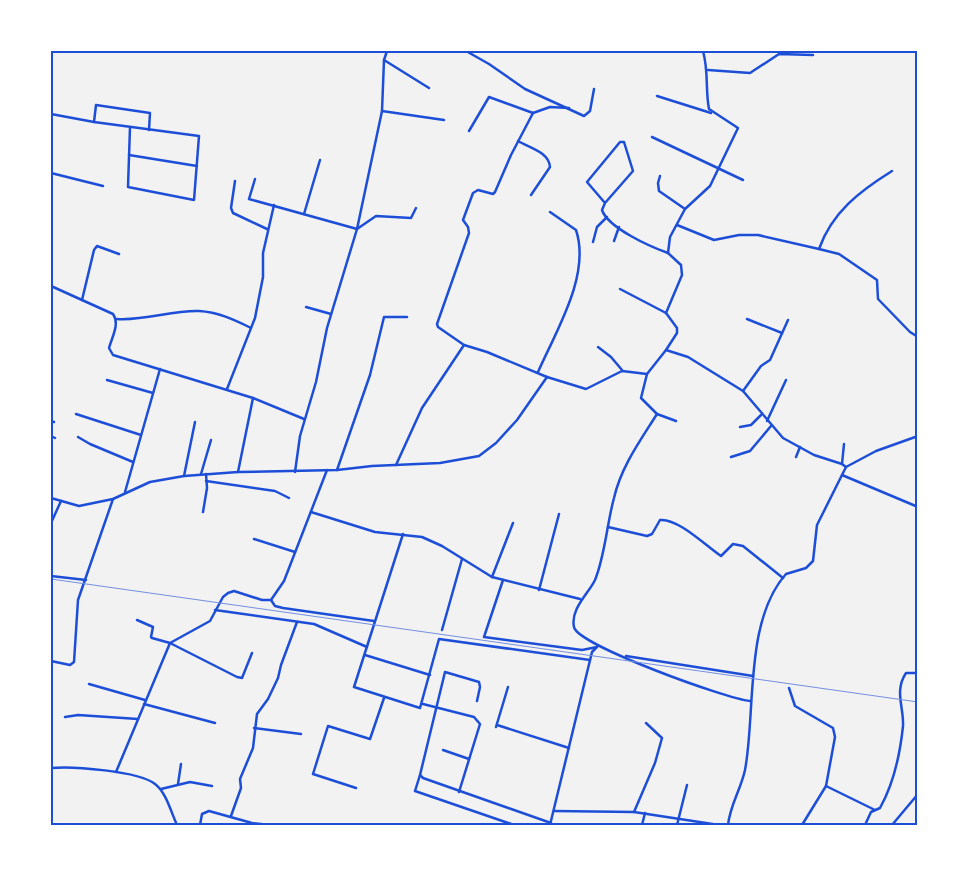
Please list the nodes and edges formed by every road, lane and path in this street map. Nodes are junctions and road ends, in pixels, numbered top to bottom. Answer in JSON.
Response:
{"nodes":[{"id":1,"x":387,"y":51,"type":"edge"},
{"id":2,"x":466,"y":51,"type":"edge"},
{"id":3,"x":703,"y":51,"type":"edge"},
{"id":4,"x":813,"y":56,"type":"dead end"},
{"id":5,"x":384,"y":60,"type":"junction"},
{"id":6,"x":708,"y":70,"type":"junction"},
{"id":7,"x":429,"y":88,"type":"dead end"},
{"id":8,"x":594,"y":89,"type":"dead end"},
{"id":9,"x":657,"y":96,"type":"dead end"},
{"id":10,"x":569,"y":108,"type":"junction"},
{"id":11,"x":382,"y":111,"type":"junction"},
{"id":12,"x":534,"y":113,"type":"junction"},
{"id":13,"x":712,"y":113,"type":"junction"},
{"id":14,"x":51,"y":114,"type":"edge"},
{"id":15,"x":444,"y":120,"type":"dead end"},
{"id":16,"x":94,"y":122,"type":"junction"},
{"id":17,"x":130,"y":127,"type":"junction"},
{"id":18,"x":149,"y":130,"type":"junction"},
{"id":19,"x":469,"y":131,"type":"dead end"},
{"id":20,"x":652,"y":137,"type":"dead end"},
{"id":21,"x":518,"y":141,"type":"junction"},
{"id":22,"x":128,"y":156,"type":"junction"},
{"id":23,"x":320,"y":160,"type":"dead end"},
{"id":24,"x":197,"y":166,"type":"junction"},
{"id":25,"x":718,"y":170,"type":"junction"},
{"id":26,"x":892,"y":171,"type":"dead end"},
{"id":27,"x":51,"y":172,"type":"edge"},
{"id":28,"x":660,"y":176,"type":"dead end"},
{"id":29,"x":255,"y":179,"type":"dead end"},
{"id":30,"x":743,"y":180,"type":"dead end"},
{"id":31,"x":235,"y":181,"type":"dead end"},
{"id":32,"x":103,"y":186,"type":"dead end"},
{"id":33,"x":531,"y":195,"type":"dead end"},
{"id":34,"x":605,"y":203,"type":"junction"},
{"id":35,"x":274,"y":205,"type":"junction"},
{"id":36,"x":416,"y":208,"type":"dead end"},
{"id":37,"x":685,"y":209,"type":"junction"},
{"id":38,"x":550,"y":212,"type":"dead end"},
{"id":39,"x":304,"y":214,"type":"junction"},
{"id":40,"x":607,"y":217,"type":"junction"},
{"id":41,"x":677,"y":225,"type":"junction"},
{"id":42,"x":619,"y":227,"type":"junction"},
{"id":43,"x":267,"y":229,"type":"junction"},
{"id":44,"x":356,"y":229,"type":"junction"},
{"id":45,"x":614,"y":241,"type":"dead end"},
{"id":46,"x":593,"y":242,"type":"dead end"},
{"id":47,"x":819,"y":249,"type":"junction"},
{"id":48,"x":120,"y":254,"type":"dead end"},
{"id":49,"x":668,"y":254,"type":"junction"},
{"id":50,"x":51,"y":286,"type":"edge"},
{"id":51,"x":620,"y":289,"type":"dead end"},
{"id":52,"x":82,"y":300,"type":"junction"},
{"id":53,"x":306,"y":308,"type":"dead end"},
{"id":54,"x":666,"y":313,"type":"junction"},
{"id":55,"x":331,"y":314,"type":"junction"},
{"id":56,"x":407,"y":317,"type":"dead end"},
{"id":57,"x":116,"y":318,"type":"junction"},
{"id":58,"x":746,"y":319,"type":"dead end"},
{"id":59,"x":788,"y":320,"type":"dead end"},
{"id":60,"x":251,"y":328,"type":"junction"},
{"id":61,"x":782,"y":333,"type":"junction"},
{"id":62,"x":918,"y":337,"type":"edge"},
{"id":63,"x":464,"y":345,"type":"junction"},
{"id":64,"x":598,"y":347,"type":"dead end"},
{"id":65,"x":666,"y":350,"type":"junction"},
{"id":66,"x":160,"y":369,"type":"junction"},
{"id":67,"x":622,"y":371,"type":"junction"},
{"id":68,"x":538,"y":372,"type":"junction"},
{"id":69,"x":646,"y":374,"type":"junction"},
{"id":70,"x":547,"y":377,"type":"junction"},
{"id":71,"x":107,"y":380,"type":"dead end"},
{"id":72,"x":786,"y":380,"type":"dead end"},
{"id":73,"x":227,"y":390,"type":"junction"},
{"id":74,"x":743,"y":391,"type":"junction"},
{"id":75,"x":153,"y":393,"type":"junction"},
{"id":76,"x":253,"y":398,"type":"junction"},
{"id":77,"x":76,"y":414,"type":"dead end"},
{"id":78,"x":657,"y":414,"type":"junction"},
{"id":79,"x":762,"y":414,"type":"junction"},
{"id":80,"x":304,"y":419,"type":"junction"},
{"id":81,"x":676,"y":421,"type":"dead end"},
{"id":82,"x":767,"y":421,"type":"junction"},
{"id":83,"x":196,"y":422,"type":"dead end"},
{"id":84,"x":740,"y":426,"type":"dead end"},
{"id":85,"x":771,"y":426,"type":"junction"},
{"id":86,"x":141,"y":436,"type":"junction"},
{"id":87,"x":918,"y":436,"type":"edge"},
{"id":88,"x":78,"y":437,"type":"dead end"},
{"id":89,"x":211,"y":440,"type":"dead end"},
{"id":90,"x":844,"y":444,"type":"dead end"},
{"id":91,"x":800,"y":447,"type":"junction"},
{"id":92,"x":796,"y":457,"type":"dead end"},
{"id":93,"x":731,"y":458,"type":"dead end"},
{"id":94,"x":134,"y":462,"type":"junction"},
{"id":95,"x":842,"y":464,"type":"junction"},
{"id":96,"x":396,"y":465,"type":"junction"},
{"id":97,"x":846,"y":468,"type":"junction"},
{"id":98,"x":327,"y":470,"type":"junction"},
{"id":99,"x":337,"y":470,"type":"junction"},
{"id":100,"x":238,"y":472,"type":"junction"},
{"id":101,"x":295,"y":472,"type":"junction"},
{"id":102,"x":202,"y":474,"type":"junction"},
{"id":103,"x":206,"y":474,"type":"junction"},
{"id":104,"x":842,"y":475,"type":"junction"},
{"id":105,"x":184,"y":476,"type":"junction"},
{"id":106,"x":206,"y":481,"type":"junction"},
{"id":107,"x":125,"y":492,"type":"junction"},
{"id":108,"x":51,"y":498,"type":"edge"},
{"id":109,"x":289,"y":498,"type":"dead end"},
{"id":110,"x":113,"y":499,"type":"junction"},
{"id":111,"x":61,"y":501,"type":"junction"},
{"id":112,"x":918,"y":506,"type":"edge"},
{"id":113,"x":203,"y":512,"type":"dead end"},
{"id":114,"x":311,"y":512,"type":"junction"},
{"id":115,"x":560,"y":514,"type":"dead end"},
{"id":116,"x":51,"y":523,"type":"edge"},
{"id":117,"x":513,"y":523,"type":"dead end"},
{"id":118,"x":608,"y":527,"type":"junction"},
{"id":119,"x":403,"y":534,"type":"junction"},
{"id":120,"x":254,"y":539,"type":"dead end"},
{"id":121,"x":294,"y":552,"type":"junction"},
{"id":122,"x":462,"y":559,"type":"junction"},
{"id":123,"x":51,"y":576,"type":"edge"},
{"id":124,"x":492,"y":577,"type":"junction"},
{"id":125,"x":783,"y":578,"type":"junction"},
{"id":126,"x":86,"y":580,"type":"junction"},
{"id":127,"x":503,"y":580,"type":"junction"},
{"id":128,"x":539,"y":590,"type":"junction"},
{"id":129,"x":580,"y":599,"type":"junction"},
{"id":130,"x":271,"y":600,"type":"junction"},
{"id":131,"x":215,"y":610,"type":"junction"},
{"id":132,"x":137,"y":620,"type":"dead end"},
{"id":133,"x":374,"y":621,"type":"junction"},
{"id":134,"x":298,"y":622,"type":"junction"},
{"id":135,"x":442,"y":630,"type":"dead end"},
{"id":136,"x":170,"y":643,"type":"junction"},
{"id":137,"x":367,"y":647,"type":"junction"},
{"id":138,"x":598,"y":647,"type":"junction"},
{"id":139,"x":252,"y":653,"type":"dead end"},
{"id":140,"x":364,"y":655,"type":"junction"},
{"id":141,"x":51,"y":660,"type":"edge"},
{"id":142,"x":590,"y":660,"type":"junction"},
{"id":143,"x":918,"y":673,"type":"edge"},
{"id":144,"x":430,"y":675,"type":"junction"},
{"id":145,"x":753,"y":676,"type":"junction"},
{"id":146,"x":89,"y":684,"type":"dead end"},
{"id":147,"x":508,"y":687,"type":"dead end"},
{"id":148,"x":789,"y":688,"type":"dead end"},
{"id":149,"x":384,"y":698,"type":"junction"},
{"id":150,"x":145,"y":700,"type":"junction"},
{"id":151,"x":476,"y":701,"type":"dead end"},
{"id":152,"x":750,"y":701,"type":"junction"},
{"id":153,"x":144,"y":704,"type":"junction"},
{"id":154,"x":423,"y":704,"type":"junction"},
{"id":155,"x":438,"y":707,"type":"junction"},
{"id":156,"x":65,"y":717,"type":"dead end"},
{"id":157,"x":138,"y":719,"type":"junction"},
{"id":158,"x":215,"y":722,"type":"dead end"},
{"id":159,"x":646,"y":723,"type":"dead end"},
{"id":160,"x":254,"y":728,"type":"junction"},
{"id":161,"x":301,"y":734,"type":"dead end"},
{"id":162,"x":570,"y":748,"type":"junction"},
{"id":163,"x":443,"y":750,"type":"dead end"},
{"id":164,"x":470,"y":759,"type":"junction"},
{"id":165,"x":182,"y":764,"type":"dead end"},
{"id":166,"x":51,"y":768,"type":"edge"},
{"id":167,"x":116,"y":772,"type":"junction"},
{"id":168,"x":420,"y":775,"type":"junction"},
{"id":169,"x":178,"y":784,"type":"junction"},
{"id":170,"x":687,"y":785,"type":"dead end"},
{"id":171,"x":212,"y":786,"type":"dead end"},
{"id":172,"x":826,"y":786,"type":"junction"},
{"id":173,"x":356,"y":788,"type":"dead end"},
{"id":174,"x":161,"y":789,"type":"junction"},
{"id":175,"x":459,"y":792,"type":"junction"},
{"id":176,"x":918,"y":794,"type":"edge"},
{"id":177,"x":875,"y":810,"type":"junction"},
{"id":178,"x":554,"y":811,"type":"junction"},
{"id":179,"x":634,"y":812,"type":"junction"},
{"id":180,"x":644,"y":813,"type":"junction"},
{"id":181,"x":232,"y":816,"type":"junction"},
{"id":182,"x":678,"y":817,"type":"junction"},
{"id":183,"x":551,"y":824,"type":"edge"},
{"id":184,"x":177,"y":825,"type":"edge"},
{"id":185,"x":200,"y":825,"type":"edge"},
{"id":186,"x":270,"y":825,"type":"edge"},
{"id":187,"x":514,"y":825,"type":"edge"},
{"id":188,"x":642,"y":825,"type":"edge"},
{"id":189,"x":677,"y":825,"type":"edge"},
{"id":190,"x":718,"y":825,"type":"edge"},
{"id":191,"x":728,"y":825,"type":"edge"},
{"id":192,"x":802,"y":825,"type":"edge"},
{"id":193,"x":865,"y":825,"type":"edge"},
{"id":194,"x":892,"y":825,"type":"edge"}],
"edges":[{"from":1,"to":5,"type":"street"},
{"from":2,"to":10,"type":"street"},
{"from":3,"to":6,"type":"street"},
{"from":4,"to":6,"type":"street"},
{"from":5,"to":7,"type":"street"},
{"from":5,"to":11,"type":"street"},
{"from":6,"to":13,"type":"street"},
{"from":8,"to":10,"type":"street"},
{"from":9,"to":13,"type":"street"},
{"from":10,"to":12,"type":"street"},
{"from":11,"to":15,"type":"street"},
{"from":11,"to":44,"type":"street"},
{"from":12,"to":19,"type":"street"},
{"from":12,"to":21,"type":"street"},
{"from":13,"to":25,"type":"street"},
{"from":14,"to":16,"type":"street"},
{"from":16,"to":17,"type":"street"},
{"from":16,"to":18,"type":"street"},
{"from":17,"to":18,"type":"street"},
{"from":17,"to":22,"type":"street"},
{"from":18,"to":24,"type":"street"},
{"from":20,"to":25,"type":"street"},
{"from":21,"to":33,"type":"street"},
{"from":21,"to":63,"type":"street"},
{"from":22,"to":24,"type":"street"},
{"from":22,"to":24,"type":"street"},
{"from":23,"to":39,"type":"street"},
{"from":25,"to":30,"type":"street"},
{"from":25,"to":37,"type":"street"},
{"from":26,"to":47,"type":"street"},
{"from":27,"to":32,"type":"street"},
{"from":28,"to":37,"type":"street"},
{"from":29,"to":35,"type":"street"},
{"from":31,"to":43,"type":"street"},
{"from":34,"to":34,"type":"street"},
{"from":34,"to":40,"type":"street"},
{"from":35,"to":39,"type":"street"},
{"from":35,"to":43,"type":"street"},
{"from":36,"to":44,"type":"street"},
{"from":37,"to":41,"type":"street"},
{"from":38,"to":68,"type":"street"},
{"from":39,"to":44,"type":"street"},
{"from":40,"to":42,"type":"street"},
{"from":40,"to":46,"type":"street"},
{"from":41,"to":47,"type":"street"},
{"from":41,"to":49,"type":"street"},
{"from":42,"to":45,"type":"street"},
{"from":42,"to":49,"type":"street"},
{"from":43,"to":60,"type":"street"},
{"from":44,"to":55,"type":"street"},
{"from":47,"to":62,"type":"street"},
{"from":48,"to":52,"type":"street"},
{"from":49,"to":54,"type":"street"},
{"from":50,"to":52,"type":"street"},
{"from":51,"to":54,"type":"street"},
{"from":52,"to":57,"type":"street"},
{"from":53,"to":55,"type":"street"},
{"from":54,"to":65,"type":"street"},
{"from":55,"to":80,"type":"street"},
{"from":56,"to":99,"type":"street"},
{"from":57,"to":60,"type":"street"},
{"from":57,"to":66,"type":"street"},
{"from":58,"to":61,"type":"street"},
{"from":59,"to":61,"type":"street"},
{"from":60,"to":73,"type":"street"},
{"from":61,"to":74,"type":"street"},
{"from":63,"to":68,"type":"street"},
{"from":63,"to":96,"type":"street"},
{"from":64,"to":67,"type":"street"},
{"from":65,"to":69,"type":"street"},
{"from":65,"to":74,"type":"street"},
{"from":66,"to":73,"type":"street"},
{"from":66,"to":75,"type":"street"},
{"from":67,"to":69,"type":"street"},
{"from":67,"to":70,"type":"street"},
{"from":68,"to":70,"type":"street"},
{"from":69,"to":78,"type":"street"},
{"from":70,"to":96,"type":"street"},
{"from":71,"to":75,"type":"street"},
{"from":72,"to":82,"type":"street"},
{"from":73,"to":76,"type":"street"},
{"from":74,"to":79,"type":"street"},
{"from":75,"to":86,"type":"street"},
{"from":76,"to":80,"type":"street"},
{"from":76,"to":100,"type":"street"},
{"from":77,"to":86,"type":"street"},
{"from":78,"to":81,"type":"street"},
{"from":78,"to":118,"type":"street"},
{"from":79,"to":82,"type":"street"},
{"from":79,"to":84,"type":"street"},
{"from":80,"to":101,"type":"street"},
{"from":82,"to":85,"type":"street"},
{"from":83,"to":105,"type":"street"},
{"from":85,"to":91,"type":"street"},
{"from":85,"to":93,"type":"street"},
{"from":86,"to":94,"type":"street"},
{"from":87,"to":97,"type":"street"},
{"from":88,"to":94,"type":"street"},
{"from":89,"to":102,"type":"street"},
{"from":90,"to":95,"type":"street"},
{"from":91,"to":92,"type":"street"},
{"from":91,"to":95,"type":"street"},
{"from":94,"to":107,"type":"street"},
{"from":95,"to":97,"type":"street"},
{"from":96,"to":99,"type":"street"},
{"from":97,"to":104,"type":"street"},
{"from":98,"to":99,"type":"street"},
{"from":98,"to":101,"type":"street"},
{"from":98,"to":114,"type":"street"},
{"from":100,"to":101,"type":"street"},
{"from":100,"to":103,"type":"street"},
{"from":102,"to":103,"type":"street"},
{"from":102,"to":105,"type":"street"},
{"from":103,"to":106,"type":"street"},
{"from":104,"to":112,"type":"street"},
{"from":104,"to":125,"type":"street"},
{"from":105,"to":107,"type":"street"},
{"from":106,"to":109,"type":"street"},
{"from":106,"to":113,"type":"street"},
{"from":107,"to":110,"type":"street"},
{"from":108,"to":111,"type":"street"},
{"from":110,"to":111,"type":"street"},
{"from":110,"to":126,"type":"street"},
{"from":111,"to":116,"type":"street"},
{"from":114,"to":119,"type":"street"},
{"from":114,"to":121,"type":"street"},
{"from":115,"to":128,"type":"street"},
{"from":117,"to":124,"type":"street"},
{"from":118,"to":125,"type":"street"},
{"from":118,"to":129,"type":"street"},
{"from":119,"to":122,"type":"street"},
{"from":119,"to":133,"type":"street"},
{"from":120,"to":121,"type":"street"},
{"from":121,"to":130,"type":"street"},
{"from":122,"to":124,"type":"street"},
{"from":122,"to":135,"type":"street"},
{"from":123,"to":126,"type":"street"},
{"from":124,"to":127,"type":"street"},
{"from":125,"to":145,"type":"street"},
{"from":126,"to":141,"type":"street"},
{"from":127,"to":128,"type":"street"},
{"from":127,"to":138,"type":"street"},
{"from":128,"to":129,"type":"street"},
{"from":129,"to":138,"type":"street"},
{"from":130,"to":131,"type":"street"},
{"from":130,"to":133,"type":"street"},
{"from":131,"to":134,"type":"street"},
{"from":131,"to":136,"type":"street"},
{"from":132,"to":136,"type":"street"},
{"from":133,"to":137,"type":"street"},
{"from":134,"to":137,"type":"street"},
{"from":134,"to":160,"type":"street"},
{"from":136,"to":139,"type":"street"},
{"from":136,"to":150,"type":"street"},
{"from":137,"to":140,"type":"street"},
{"from":138,"to":142,"type":"street"},
{"from":138,"to":145,"type":"street"},
{"from":138,"to":152,"type":"street"},
{"from":140,"to":144,"type":"street"},
{"from":140,"to":149,"type":"street"},
{"from":142,"to":144,"type":"street"},
{"from":142,"to":162,"type":"street"},
{"from":143,"to":177,"type":"street"},
{"from":144,"to":154,"type":"street"},
{"from":145,"to":152,"type":"street"},
{"from":146,"to":150,"type":"street"},
{"from":147,"to":162,"type":"street"},
{"from":148,"to":172,"type":"street"},
{"from":149,"to":154,"type":"street"},
{"from":149,"to":173,"type":"street"},
{"from":150,"to":153,"type":"street"},
{"from":151,"to":155,"type":"street"},
{"from":152,"to":191,"type":"street"},
{"from":153,"to":157,"type":"street"},
{"from":153,"to":158,"type":"street"},
{"from":154,"to":155,"type":"street"},
{"from":155,"to":164,"type":"street"},
{"from":155,"to":168,"type":"street"},
{"from":156,"to":157,"type":"street"},
{"from":157,"to":167,"type":"street"},
{"from":159,"to":179,"type":"street"},
{"from":160,"to":161,"type":"street"},
{"from":160,"to":181,"type":"street"},
{"from":162,"to":178,"type":"street"},
{"from":163,"to":164,"type":"street"},
{"from":164,"to":175,"type":"street"},
{"from":165,"to":169,"type":"street"},
{"from":166,"to":167,"type":"street"},
{"from":167,"to":174,"type":"street"},
{"from":168,"to":175,"type":"street"},
{"from":168,"to":187,"type":"street"},
{"from":169,"to":171,"type":"street"},
{"from":169,"to":174,"type":"street"},
{"from":170,"to":182,"type":"street"},
{"from":172,"to":177,"type":"street"},
{"from":172,"to":192,"type":"street"},
{"from":174,"to":184,"type":"street"},
{"from":175,"to":183,"type":"street"},
{"from":176,"to":194,"type":"street"},
{"from":177,"to":193,"type":"street"},
{"from":178,"to":179,"type":"street"},
{"from":178,"to":183,"type":"street"},
{"from":179,"to":180,"type":"street"},
{"from":180,"to":182,"type":"street"},
{"from":180,"to":188,"type":"street"},
{"from":181,"to":185,"type":"street"},
{"from":181,"to":186,"type":"street"},
{"from":182,"to":189,"type":"street"},
{"from":182,"to":190,"type":"street"}]}
